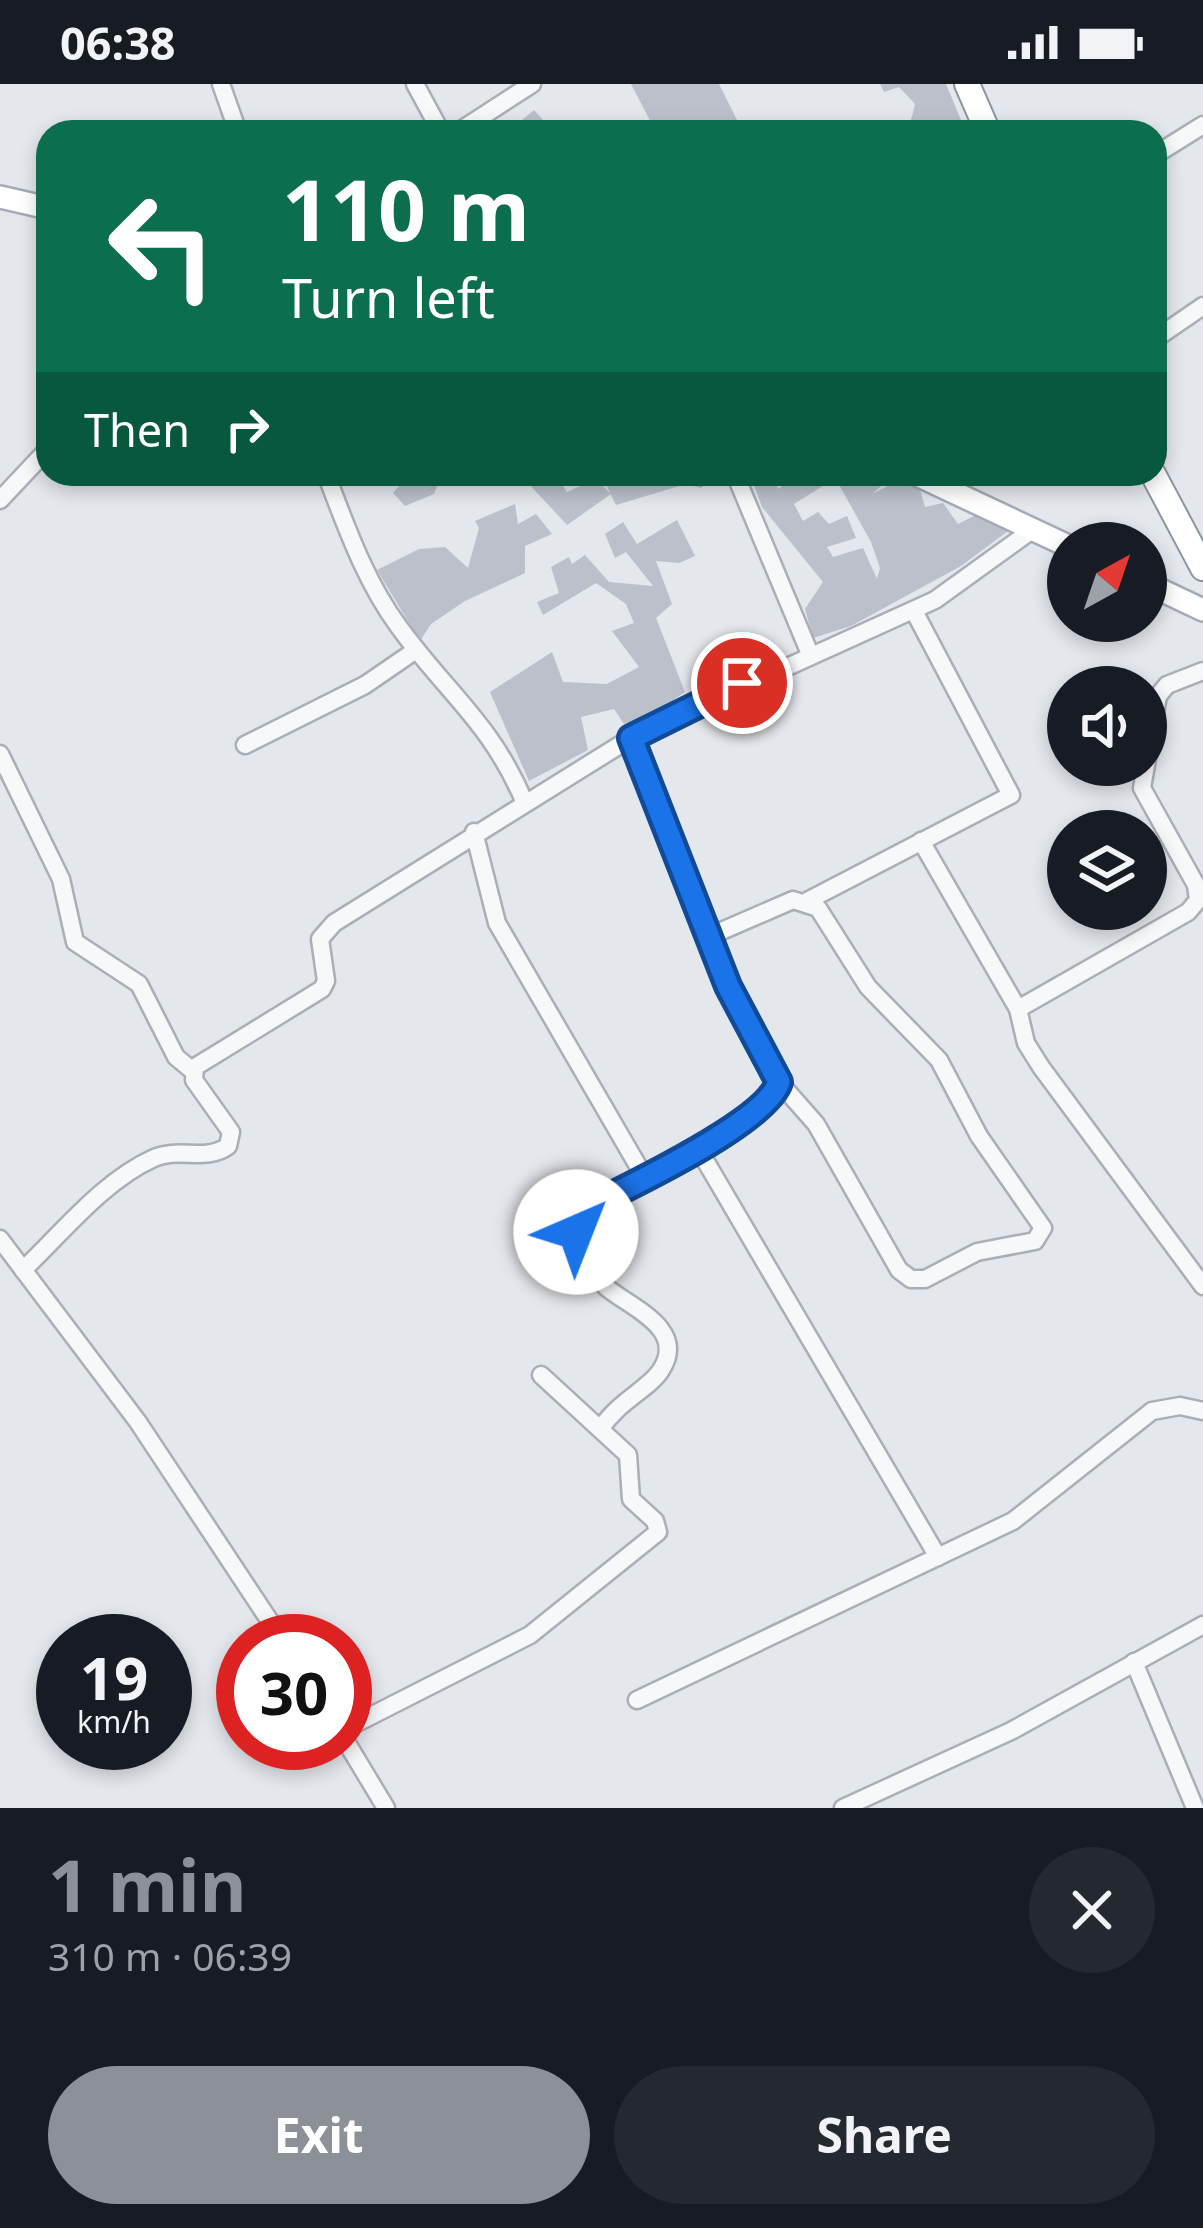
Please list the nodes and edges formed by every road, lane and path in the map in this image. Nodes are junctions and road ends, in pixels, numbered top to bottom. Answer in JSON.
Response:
{"nodes":[{"id":1,"x":221,"y":84,"type":"edge"},
{"id":2,"x":416,"y":84,"type":"edge"},
{"id":3,"x":532,"y":84,"type":"edge"},
{"id":4,"x":967,"y":84,"type":"edge"},
{"id":5,"x":234,"y":120,"type":"edge"},
{"id":6,"x":435,"y":120,"type":"edge"},
{"id":7,"x":476,"y":120,"type":"edge"},
{"id":8,"x":983,"y":120,"type":"edge"},
{"id":9,"x":1203,"y":125,"type":"edge"},
{"id":10,"x":1167,"y":148,"type":"edge"},
{"id":11,"x":0,"y":197,"type":"edge"},
{"id":12,"x":36,"y":205,"type":"edge"},
{"id":13,"x":1203,"y":306,"type":"edge"},
{"id":14,"x":1167,"y":331,"type":"edge"},
{"id":15,"x":36,"y":462,"type":"edge"},
{"id":16,"x":331,"y":486,"type":"edge"},
{"id":17,"x":740,"y":486,"type":"edge"},
{"id":18,"x":940,"y":486,"type":"edge"},
{"id":19,"x":1159,"y":486,"type":"edge"},
{"id":20,"x":0,"y":500,"type":"edge"},
{"id":21,"x":1033,"y":530,"type":"junction"},
{"id":22,"x":1047,"y":536,"type":"edge"},
{"id":23,"x":1203,"y":568,"type":"edge"},
{"id":24,"x":1167,"y":593,"type":"edge"},
{"id":25,"x":914,"y":610,"type":"junction"},
{"id":26,"x":1203,"y":610,"type":"edge"},
{"id":27,"x":416,"y":650,"type":"junction"},
{"id":28,"x":810,"y":654,"type":"junction"},
{"id":29,"x":1203,"y":671,"type":"edge"},
{"id":30,"x":631,"y":738,"type":"junction"},
{"id":31,"x":245,"y":745,"type":"dead end"},
{"id":32,"x":0,"y":754,"type":"edge"},
{"id":33,"x":524,"y":801,"type":"junction"},
{"id":34,"x":474,"y":832,"type":"junction"},
{"id":35,"x":921,"y":842,"type":"junction"},
{"id":36,"x":807,"y":901,"type":"junction"},
{"id":37,"x":710,"y":936,"type":"junction"},
{"id":38,"x":1018,"y":1009,"type":"junction"},
{"id":39,"x":193,"y":1071,"type":"junction"},
{"id":40,"x":779,"y":1082,"type":"junction"},
{"id":41,"x":698,"y":1150,"type":"junction"},
{"id":42,"x":645,"y":1178,"type":"junction"},
{"id":43,"x":0,"y":1238,"type":"edge"},
{"id":44,"x":23,"y":1270,"type":"junction"},
{"id":45,"x":1203,"y":1286,"type":"edge"},
{"id":46,"x":541,"y":1375,"type":"dead end"},
{"id":47,"x":1203,"y":1411,"type":"edge"},
{"id":48,"x":601,"y":1428,"type":"junction"},
{"id":49,"x":938,"y":1557,"type":"junction"},
{"id":50,"x":265,"y":1614,"type":"edge"},
{"id":51,"x":1203,"y":1625,"type":"edge"},
{"id":52,"x":1135,"y":1662,"type":"junction"},
{"id":53,"x":638,"y":1700,"type":"dead end"},
{"id":54,"x":372,"y":1715,"type":"edge"},
{"id":55,"x":363,"y":1770,"type":"edge"},
{"id":56,"x":386,"y":1808,"type":"edge"},
{"id":57,"x":843,"y":1808,"type":"edge"},
{"id":58,"x":1195,"y":1808,"type":"edge"}],
"edges":[{"from":1,"to":5,"type":"street"},
{"from":2,"to":6,"type":"street"},
{"from":3,"to":7,"type":"street"},
{"from":4,"to":8,"type":"highway"},
{"from":9,"to":10,"type":"street"},
{"from":11,"to":12,"type":"main road"},
{"from":13,"to":14,"type":"street"},
{"from":15,"to":20,"type":"street"},
{"from":16,"to":27,"type":"street"},
{"from":17,"to":28,"type":"street"},
{"from":18,"to":21,"type":"main road"},
{"from":19,"to":23,"type":"highway"},
{"from":21,"to":22,"type":"main road"},
{"from":21,"to":25,"type":"street"},
{"from":24,"to":26,"type":"main road"},
{"from":25,"to":28,"type":"street"},
{"from":25,"to":35,"type":"street"},
{"from":27,"to":31,"type":"street"},
{"from":27,"to":33,"type":"street"},
{"from":28,"to":30,"type":"street"},
{"from":29,"to":38,"type":"street"},
{"from":30,"to":33,"type":"street"},
{"from":30,"to":37,"type":"street"},
{"from":32,"to":39,"type":"street"},
{"from":33,"to":34,"type":"street"},
{"from":34,"to":39,"type":"street"},
{"from":34,"to":42,"type":"street"},
{"from":35,"to":36,"type":"street"},
{"from":35,"to":38,"type":"street"},
{"from":36,"to":37,"type":"street"},
{"from":36,"to":40,"type":"street"},
{"from":37,"to":40,"type":"street"},
{"from":38,"to":45,"type":"street"},
{"from":39,"to":44,"type":"street"},
{"from":40,"to":41,"type":"street"},
{"from":41,"to":42,"type":"street"},
{"from":41,"to":49,"type":"street"},
{"from":42,"to":48,"type":"street"},
{"from":43,"to":44,"type":"street"},
{"from":44,"to":50,"type":"street"},
{"from":46,"to":48,"type":"street"},
{"from":47,"to":49,"type":"street"},
{"from":48,"to":54,"type":"street"},
{"from":49,"to":53,"type":"street"},
{"from":51,"to":52,"type":"street"},
{"from":52,"to":57,"type":"street"},
{"from":52,"to":58,"type":"street"},
{"from":55,"to":56,"type":"street"}]}
